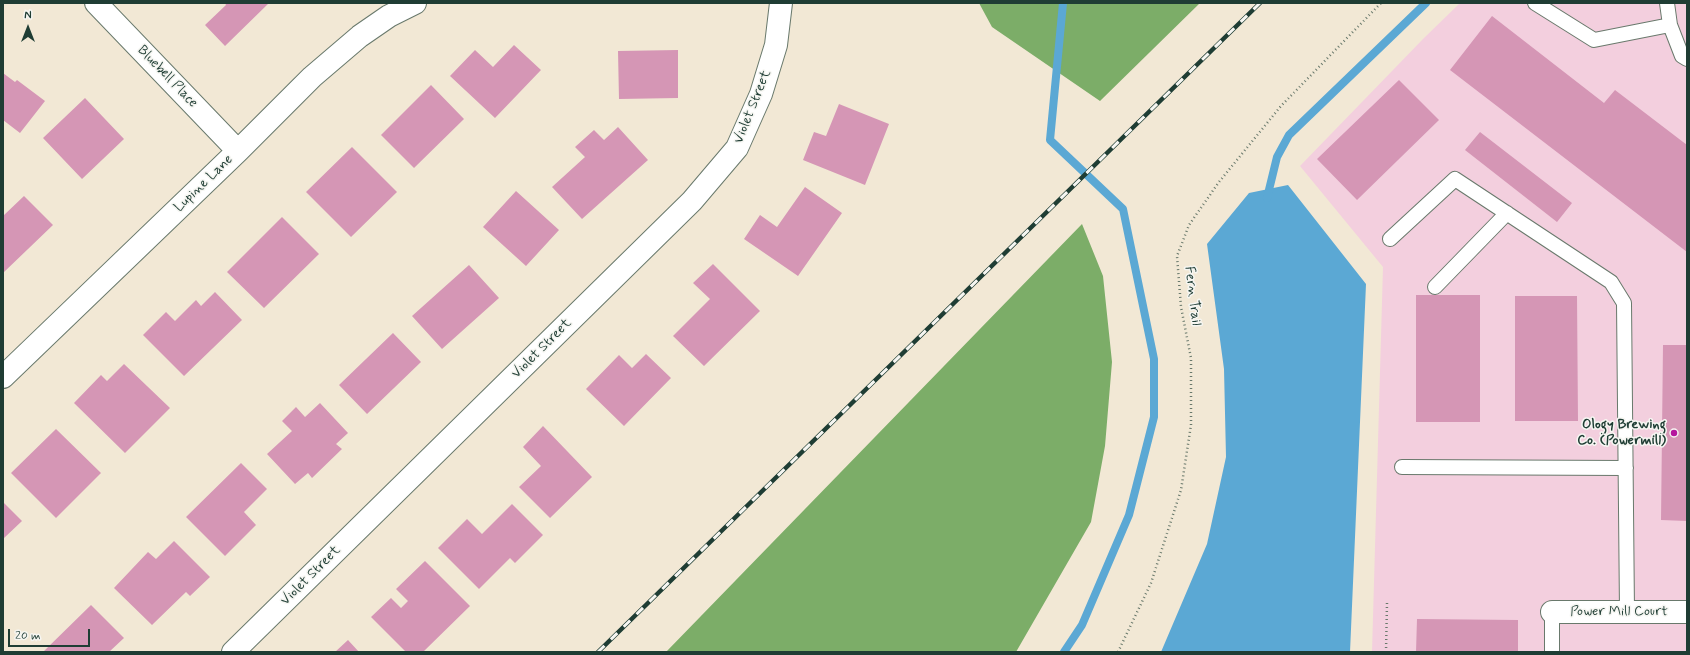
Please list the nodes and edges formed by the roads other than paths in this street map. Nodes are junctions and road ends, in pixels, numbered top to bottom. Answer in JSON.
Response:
{"nodes":[{"id":1,"x":96,"y":3,"type":"edge"},
{"id":2,"x":415,"y":3,"type":"edge"},
{"id":3,"x":781,"y":3,"type":"edge"},
{"id":4,"x":1535,"y":3,"type":"edge"},
{"id":5,"x":1667,"y":3,"type":"edge"},
{"id":6,"x":1670,"y":26,"type":"junction"},
{"id":7,"x":1687,"y":59,"type":"edge"},
{"id":8,"x":238,"y":151,"type":"junction"},
{"id":9,"x":1507,"y":213,"type":"junction"},
{"id":10,"x":1390,"y":238,"type":"dead end"},
{"id":11,"x":1435,"y":287,"type":"dead end"},
{"id":12,"x":3,"y":377,"type":"edge"},
{"id":13,"x":1402,"y":467,"type":"dead end"},
{"id":14,"x":1626,"y":468,"type":"junction"},
{"id":15,"x":1552,"y":612,"type":"joint"},
{"id":16,"x":1627,"y":612,"type":"junction"},
{"id":17,"x":1687,"y":612,"type":"edge"},
{"id":18,"x":233,"y":652,"type":"edge"},
{"id":19,"x":1552,"y":652,"type":"edge"}],
"edges":[{"from":1,"to":8,"type":"street","name":"Bluebell Place"},
{"from":2,"to":8,"type":"street","name":"Lupine Lane"},
{"from":3,"to":18,"type":"street","name":"Violet Street"},
{"from":4,"to":6,"type":"lane"},
{"from":5,"to":6,"type":"lane"},
{"from":6,"to":7,"type":"lane"},
{"from":8,"to":12,"type":"street","name":"Lupine Lane"},
{"from":9,"to":10,"type":"lane"},
{"from":9,"to":11,"type":"lane"},
{"from":9,"to":14,"type":"lane"},
{"from":13,"to":14,"type":"lane"},
{"from":14,"to":16,"type":"lane"},
{"from":15,"to":16,"type":"street","name":"Power Mill Court"},
{"from":15,"to":19,"type":"lane"},
{"from":16,"to":17,"type":"street","name":"Power Mill Court"}]}
